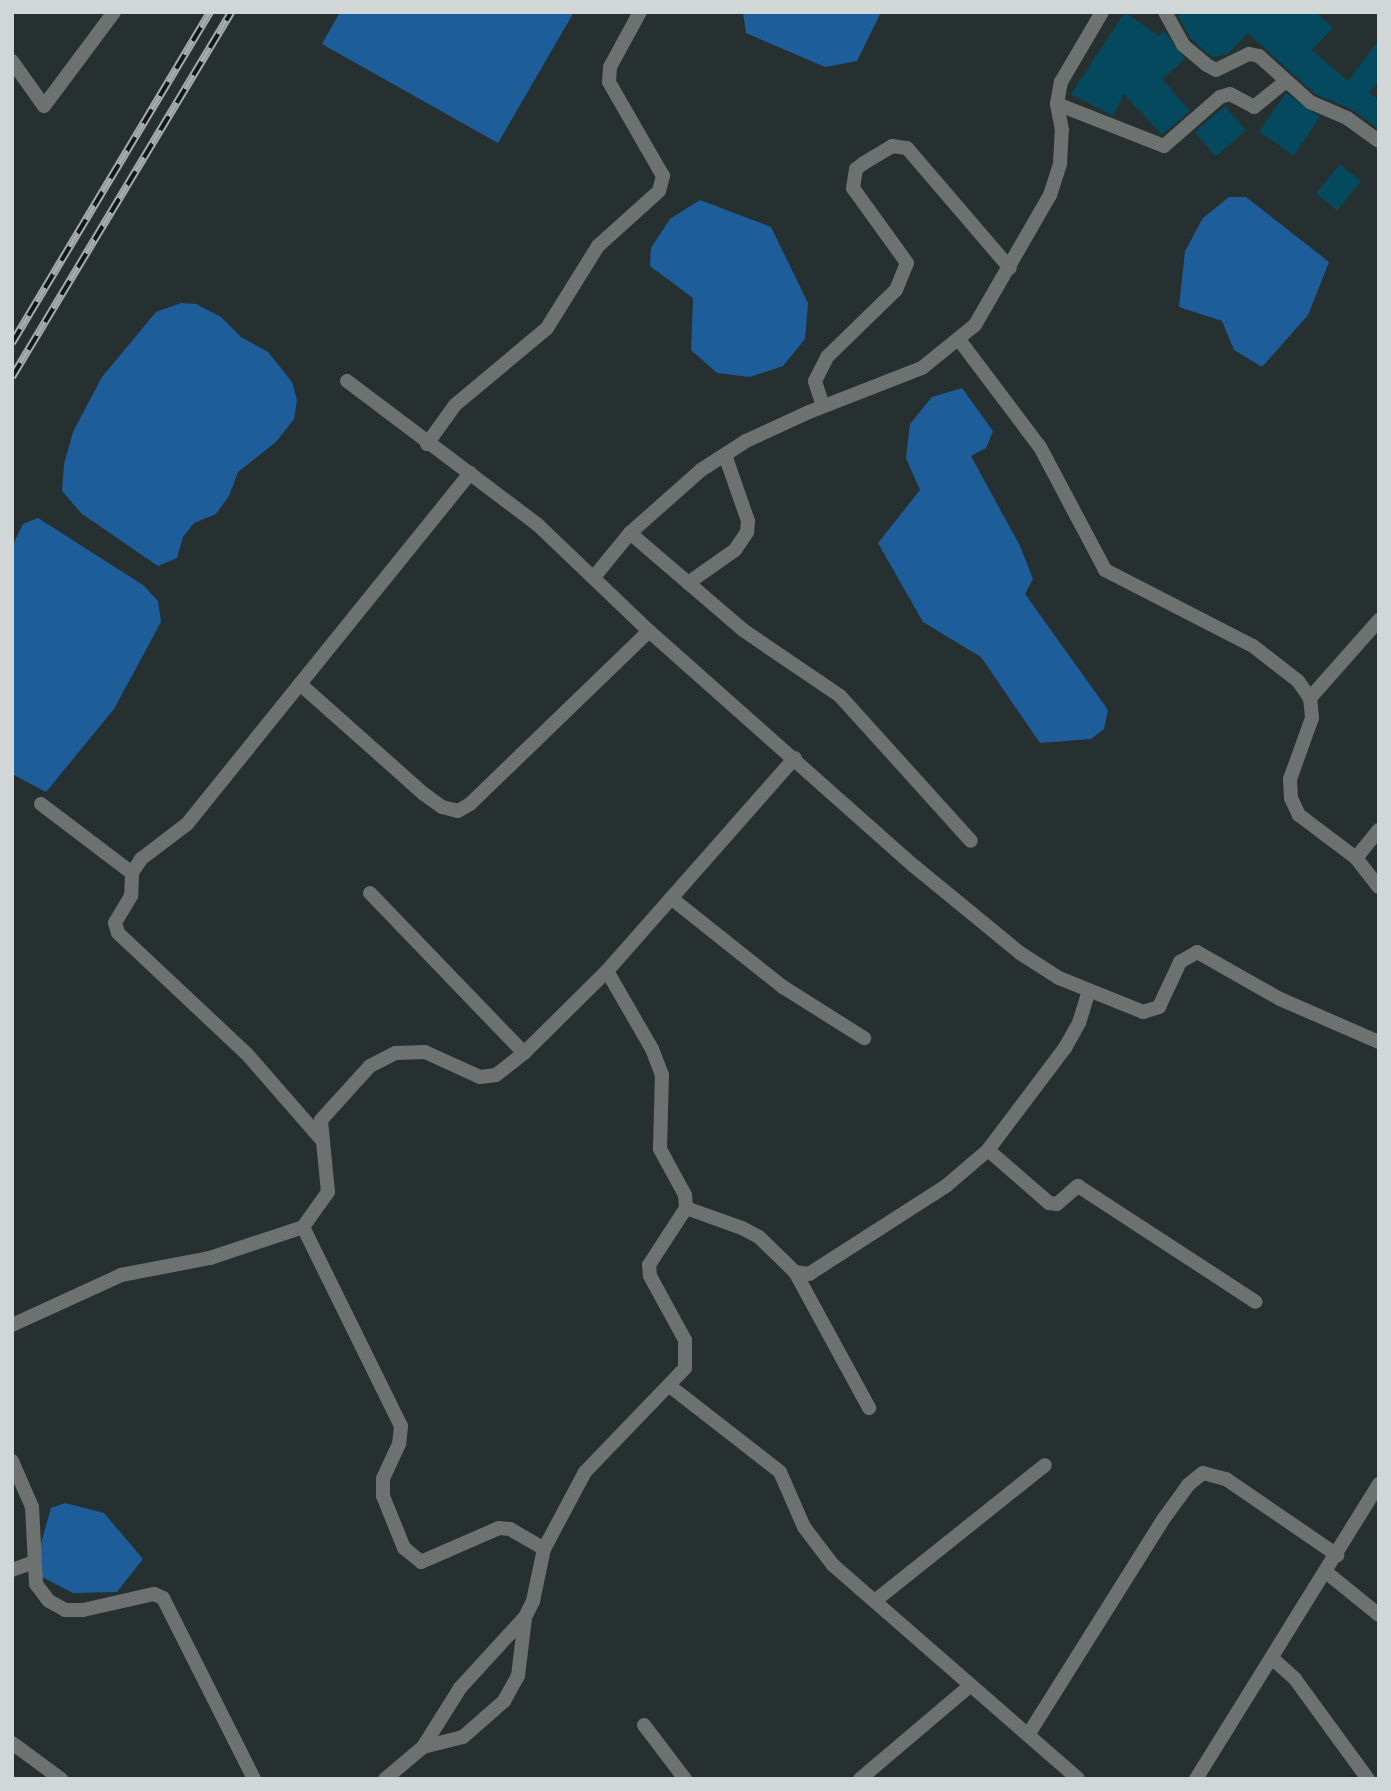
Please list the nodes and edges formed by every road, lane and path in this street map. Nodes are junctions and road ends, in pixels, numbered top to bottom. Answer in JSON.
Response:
{"nodes":[{"id":1,"x":114,"y":12,"type":"edge"},
{"id":2,"x":640,"y":12,"type":"edge"},
{"id":3,"x":1102,"y":12,"type":"edge"},
{"id":4,"x":1166,"y":12,"type":"edge"},
{"id":5,"x":12,"y":61,"type":"edge"},
{"id":6,"x":1286,"y":81,"type":"junction"},
{"id":7,"x":1057,"y":104,"type":"junction"},
{"id":8,"x":1379,"y":141,"type":"edge"},
{"id":9,"x":1010,"y":268,"type":"junction"},
{"id":10,"x":960,"y":341,"type":"junction"},
{"id":11,"x":346,"y":381,"type":"dead end"},
{"id":12,"x":823,"y":406,"type":"junction"},
{"id":13,"x":430,"y":440,"type":"junction"},
{"id":14,"x":725,"y":455,"type":"junction"},
{"id":15,"x":470,"y":473,"type":"junction"},
{"id":16,"x":629,"y":533,"type":"junction"},
{"id":17,"x":594,"y":576,"type":"junction"},
{"id":18,"x":688,"y":583,"type":"junction"},
{"id":19,"x":1379,"y":620,"type":"edge"},
{"id":20,"x":649,"y":631,"type":"junction"},
{"id":21,"x":300,"y":684,"type":"junction"},
{"id":22,"x":1310,"y":698,"type":"junction"},
{"id":23,"x":795,"y":758,"type":"junction"},
{"id":24,"x":41,"y":804,"type":"dead end"},
{"id":25,"x":1379,"y":830,"type":"edge"},
{"id":26,"x":971,"y":841,"type":"dead end"},
{"id":27,"x":1356,"y":858,"type":"junction"},
{"id":28,"x":132,"y":873,"type":"junction"},
{"id":29,"x":1379,"y":887,"type":"edge"},
{"id":30,"x":370,"y":893,"type":"dead end"},
{"id":31,"x":671,"y":898,"type":"junction"},
{"id":32,"x":607,"y":971,"type":"junction"},
{"id":33,"x":1087,"y":998,"type":"junction"},
{"id":34,"x":864,"y":1038,"type":"dead end"},
{"id":35,"x":1379,"y":1042,"type":"edge"},
{"id":36,"x":524,"y":1053,"type":"junction"},
{"id":37,"x":321,"y":1139,"type":"junction"},
{"id":38,"x":988,"y":1150,"type":"junction"},
{"id":39,"x":686,"y":1208,"type":"junction"},
{"id":40,"x":303,"y":1227,"type":"junction"},
{"id":41,"x":795,"y":1272,"type":"junction"},
{"id":42,"x":1256,"y":1302,"type":"dead end"},
{"id":43,"x":12,"y":1325,"type":"edge"},
{"id":44,"x":671,"y":1387,"type":"junction"},
{"id":45,"x":869,"y":1408,"type":"dead end"},
{"id":46,"x":12,"y":1461,"type":"edge"},
{"id":47,"x":1045,"y":1465,"type":"dead end"},
{"id":48,"x":1379,"y":1484,"type":"edge"},
{"id":49,"x":544,"y":1549,"type":"junction"},
{"id":50,"x":1337,"y":1555,"type":"junction"},
{"id":51,"x":34,"y":1563,"type":"junction"},
{"id":52,"x":12,"y":1570,"type":"edge"},
{"id":53,"x":1326,"y":1572,"type":"junction"},
{"id":54,"x":876,"y":1600,"type":"junction"},
{"id":55,"x":1379,"y":1615,"type":"edge"},
{"id":56,"x":525,"y":1616,"type":"junction"},
{"id":57,"x":1273,"y":1659,"type":"junction"},
{"id":58,"x":971,"y":1685,"type":"junction"},
{"id":59,"x":644,"y":1725,"type":"dead end"},
{"id":60,"x":1028,"y":1735,"type":"junction"},
{"id":61,"x":12,"y":1742,"type":"edge"},
{"id":62,"x":423,"y":1747,"type":"junction"},
{"id":63,"x":61,"y":1779,"type":"edge"},
{"id":64,"x":254,"y":1779,"type":"edge"},
{"id":65,"x":385,"y":1779,"type":"edge"},
{"id":66,"x":685,"y":1779,"type":"edge"},
{"id":67,"x":860,"y":1779,"type":"edge"},
{"id":68,"x":1078,"y":1779,"type":"edge"},
{"id":69,"x":1196,"y":1779,"type":"edge"},
{"id":70,"x":1368,"y":1779,"type":"edge"}],
"edges":[{"from":1,"to":5,"type":"street"},
{"from":2,"to":13,"type":"street"},
{"from":3,"to":7,"type":"street"},
{"from":4,"to":6,"type":"street"},
{"from":6,"to":7,"type":"street"},
{"from":6,"to":8,"type":"street"},
{"from":7,"to":9,"type":"street"},
{"from":9,"to":10,"type":"street"},
{"from":9,"to":12,"type":"street"},
{"from":10,"to":12,"type":"street"},
{"from":10,"to":22,"type":"street"},
{"from":11,"to":13,"type":"street"},
{"from":12,"to":14,"type":"street"},
{"from":13,"to":15,"type":"street"},
{"from":14,"to":16,"type":"street"},
{"from":14,"to":18,"type":"street"},
{"from":15,"to":17,"type":"street"},
{"from":15,"to":21,"type":"street"},
{"from":16,"to":17,"type":"street"},
{"from":16,"to":18,"type":"street"},
{"from":17,"to":20,"type":"street"},
{"from":18,"to":26,"type":"street"},
{"from":19,"to":22,"type":"street"},
{"from":20,"to":21,"type":"street"},
{"from":20,"to":23,"type":"street"},
{"from":21,"to":28,"type":"street"},
{"from":22,"to":27,"type":"street"},
{"from":23,"to":31,"type":"street"},
{"from":23,"to":33,"type":"street"},
{"from":24,"to":28,"type":"street"},
{"from":25,"to":27,"type":"street"},
{"from":27,"to":29,"type":"street"},
{"from":28,"to":37,"type":"street"},
{"from":30,"to":36,"type":"street"},
{"from":31,"to":32,"type":"street"},
{"from":31,"to":34,"type":"street"},
{"from":32,"to":36,"type":"street"},
{"from":32,"to":39,"type":"street"},
{"from":33,"to":35,"type":"street"},
{"from":33,"to":38,"type":"street"},
{"from":36,"to":37,"type":"street"},
{"from":37,"to":40,"type":"street"},
{"from":38,"to":41,"type":"street"},
{"from":38,"to":42,"type":"street"},
{"from":39,"to":41,"type":"street"},
{"from":39,"to":44,"type":"street"},
{"from":40,"to":43,"type":"street"},
{"from":40,"to":49,"type":"street"},
{"from":41,"to":45,"type":"street"},
{"from":44,"to":49,"type":"street"},
{"from":44,"to":54,"type":"street"},
{"from":46,"to":51,"type":"street"},
{"from":47,"to":54,"type":"street"},
{"from":48,"to":50,"type":"street"},
{"from":49,"to":56,"type":"street"},
{"from":50,"to":53,"type":"street"},
{"from":50,"to":60,"type":"street"},
{"from":51,"to":52,"type":"street"},
{"from":51,"to":64,"type":"street"},
{"from":53,"to":55,"type":"street"},
{"from":53,"to":57,"type":"street"},
{"from":54,"to":58,"type":"street"},
{"from":56,"to":62,"type":"street"},
{"from":56,"to":62,"type":"street"},
{"from":57,"to":69,"type":"street"},
{"from":57,"to":70,"type":"street"},
{"from":58,"to":60,"type":"street"},
{"from":58,"to":67,"type":"street"},
{"from":59,"to":66,"type":"street"},
{"from":60,"to":68,"type":"street"},
{"from":61,"to":63,"type":"street"},
{"from":62,"to":65,"type":"street"}]}
